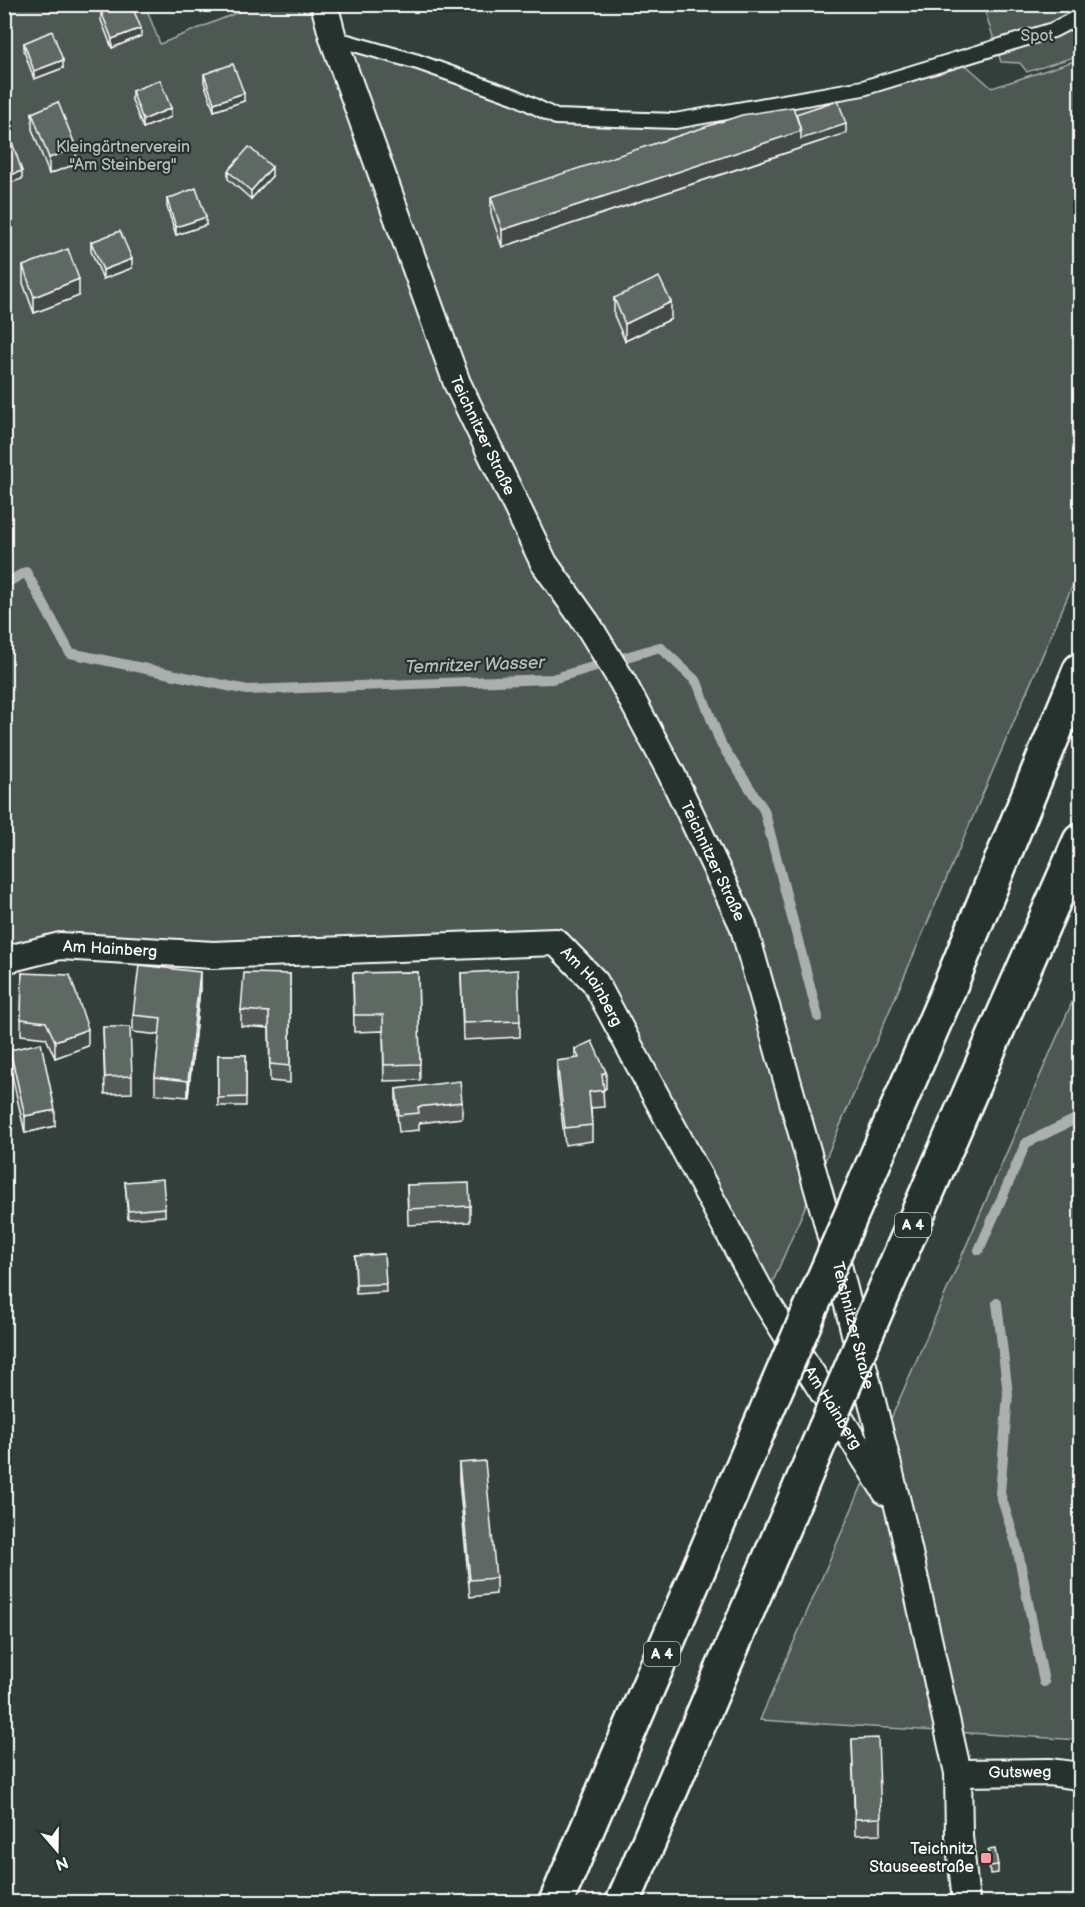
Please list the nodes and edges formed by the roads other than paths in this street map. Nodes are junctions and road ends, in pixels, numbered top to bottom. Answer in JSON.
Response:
{"nodes":[{"id":1,"x":324,"y":4,"type":"edge"},
{"id":2,"x":1080,"y":16,"type":"edge"},
{"id":3,"x":333,"y":38,"type":"junction"},
{"id":4,"x":1080,"y":670,"type":"edge"},
{"id":5,"x":1080,"y":841,"type":"edge"},
{"id":6,"x":4,"y":960,"type":"edge"},
{"id":7,"x":899,"y":1513,"type":"junction"},
{"id":8,"x":958,"y":1773,"type":"junction"},
{"id":9,"x":1080,"y":1776,"type":"edge"},
{"id":10,"x":556,"y":1902,"type":"edge"},
{"id":11,"x":623,"y":1902,"type":"edge"},
{"id":12,"x":966,"y":1902,"type":"edge"}],
"edges":[{"from":1,"to":3,"type":"street","name":"Teichnitzer Straße"},
{"from":2,"to":3,"type":"lane"},
{"from":3,"to":7,"type":"street","name":"Teichnitzer Straße"},
{"from":4,"to":10,"type":"highway","number":"A 4","bridge":true},
{"from":5,"to":11,"type":"highway","number":"A 4","bridge":true},
{"from":6,"to":7,"type":"street","name":"Am Hainberg"},
{"from":7,"to":8,"type":"street","name":"Teichnitzer Straße"},
{"from":8,"to":9,"type":"street","name":"Gutsweg"},
{"from":8,"to":12,"type":"street","name":"Teichnitzer Straße"}]}
